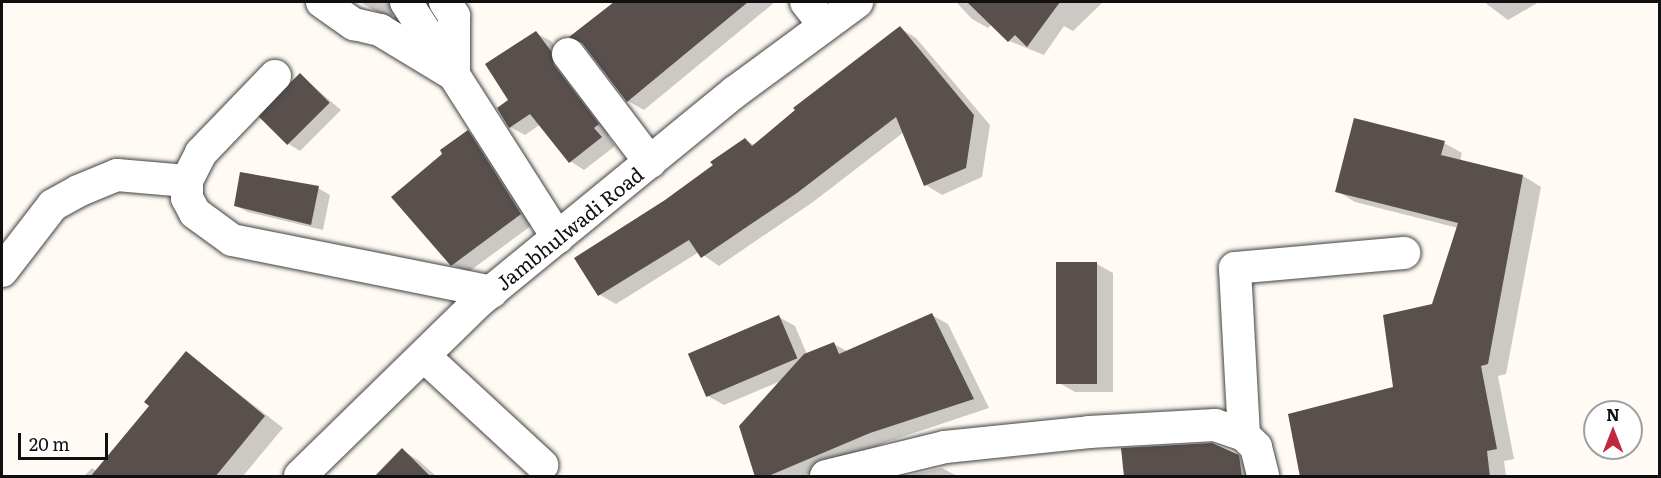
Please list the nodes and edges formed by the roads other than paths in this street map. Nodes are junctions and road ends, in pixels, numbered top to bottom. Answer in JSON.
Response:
{"nodes":[{"id":1,"x":322,"y":2,"type":"edge"},
{"id":2,"x":405,"y":2,"type":"edge"},
{"id":3,"x":445,"y":2,"type":"edge"},
{"id":4,"x":857,"y":2,"type":"edge"},
{"id":5,"x":815,"y":14,"type":"edge"},
{"id":6,"x":568,"y":54,"type":"dead end"},
{"id":7,"x":454,"y":75,"type":"junction"},
{"id":8,"x":275,"y":76,"type":"dead end"},
{"id":9,"x":650,"y":162,"type":"junction"},
{"id":10,"x":187,"y":181,"type":"junction"},
{"id":11,"x":558,"y":238,"type":"junction"},
{"id":12,"x":1404,"y":253,"type":"dead end"},
{"id":13,"x":2,"y":271,"type":"edge"},
{"id":14,"x":492,"y":292,"type":"junction"},
{"id":15,"x":424,"y":356,"type":"junction"},
{"id":16,"x":1244,"y":435,"type":"junction"},
{"id":17,"x":542,"y":465,"type":"dead end"},
{"id":18,"x":300,"y":477,"type":"edge"},
{"id":19,"x":826,"y":477,"type":"edge"},
{"id":20,"x":1263,"y":477,"type":"edge"}],
"edges":[{"from":1,"to":7,"type":"street"},
{"from":2,"to":7,"type":"street"},
{"from":3,"to":7,"type":"street"},
{"from":4,"to":5,"type":"street","name":"Jambhulwadi Road"},
{"from":5,"to":9,"type":"street","name":"Jambhulwadi Road"},
{"from":6,"to":9,"type":"street"},
{"from":7,"to":11,"type":"street"},
{"from":8,"to":10,"type":"street"},
{"from":9,"to":11,"type":"street","name":"Jambhulwadi Road"},
{"from":10,"to":13,"type":"street"},
{"from":10,"to":14,"type":"street"},
{"from":11,"to":14,"type":"street","name":"Jambhulwadi Road"},
{"from":12,"to":16,"type":"street"},
{"from":14,"to":15,"type":"street","name":"Jambhulwadi Road"},
{"from":15,"to":17,"type":"street"},
{"from":15,"to":18,"type":"street","name":"Jambhulwadi Road"},
{"from":16,"to":19,"type":"street"},
{"from":16,"to":20,"type":"street"}]}
